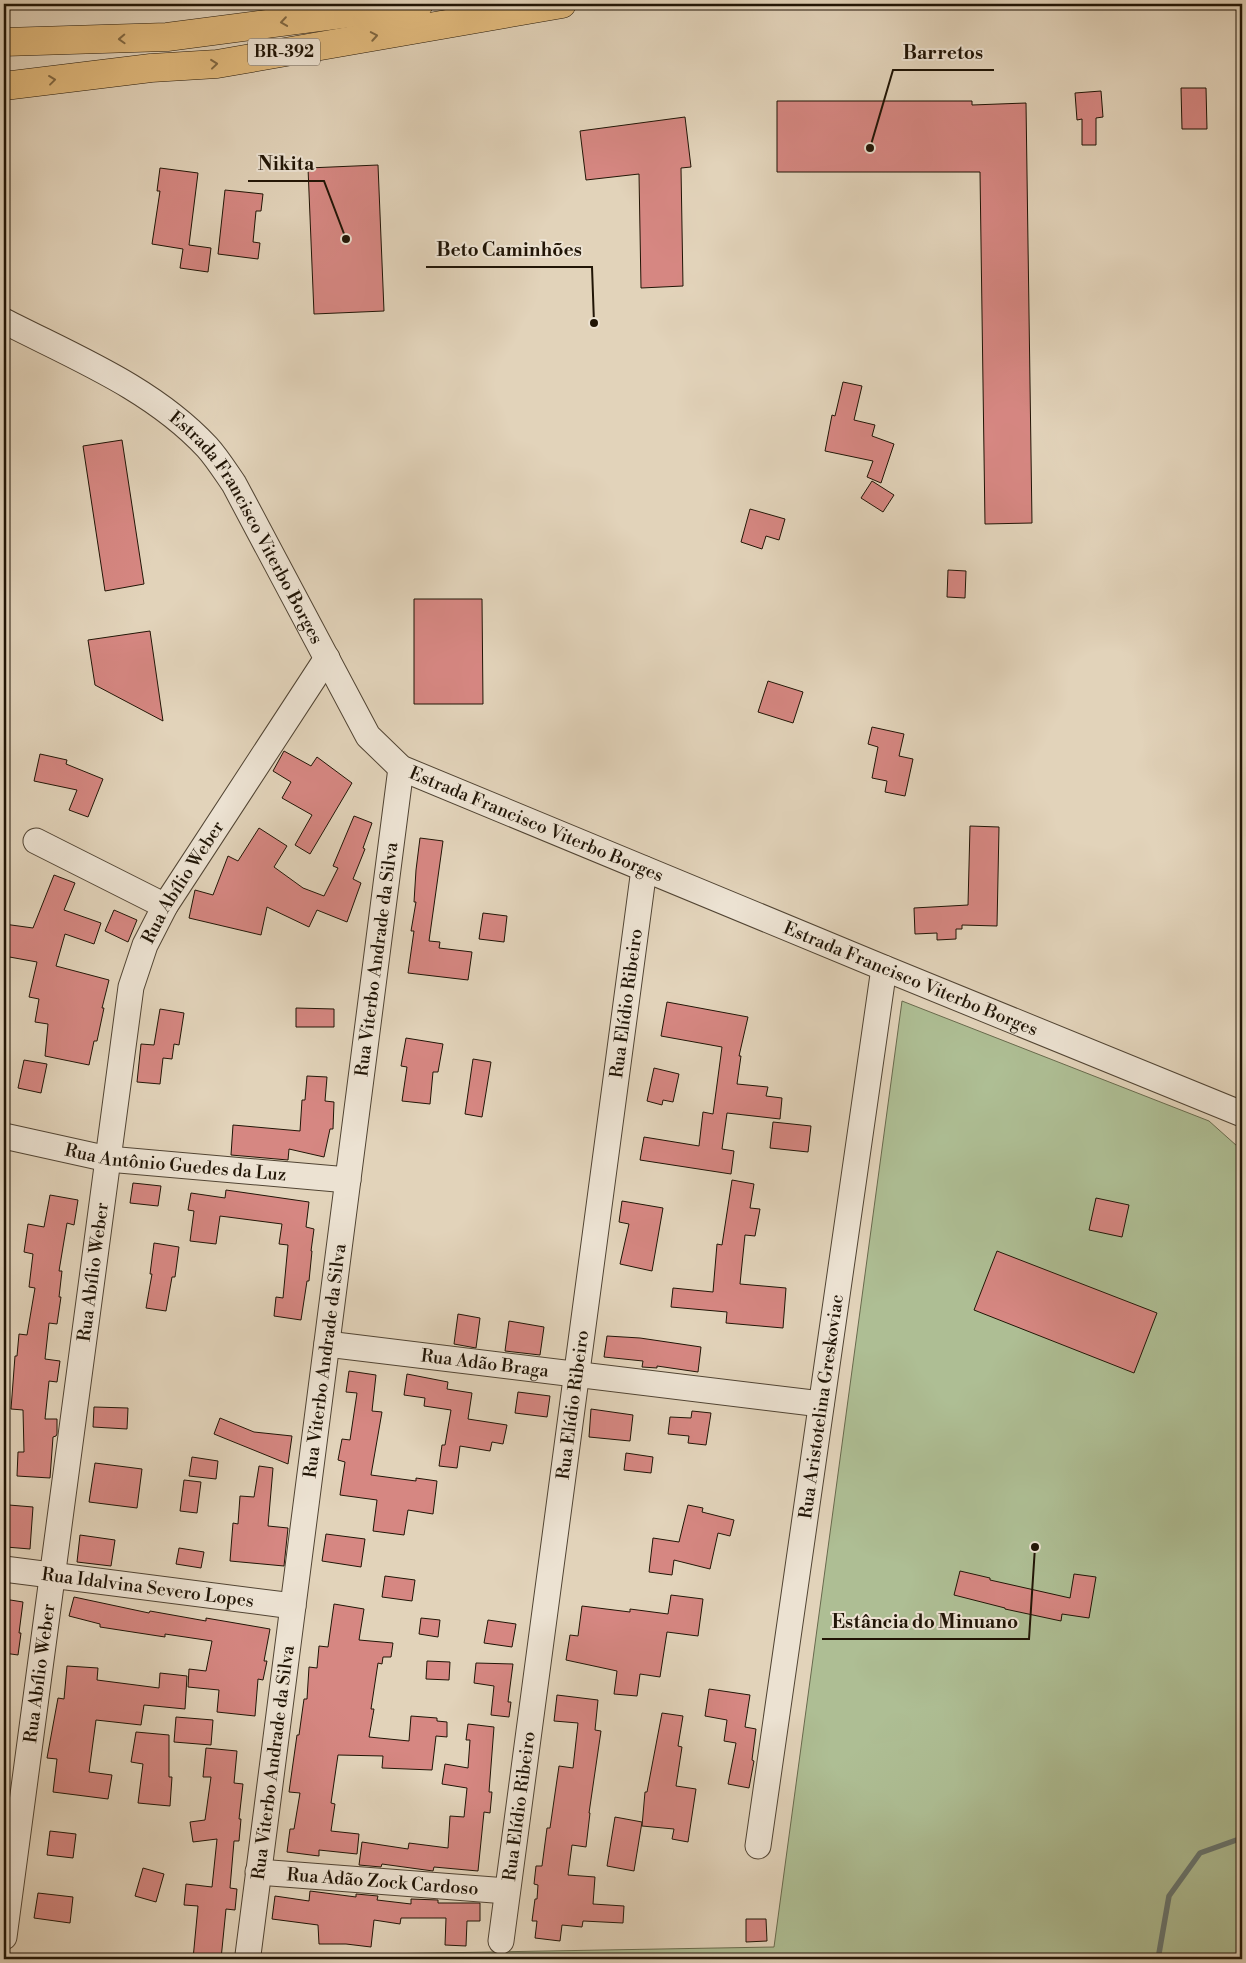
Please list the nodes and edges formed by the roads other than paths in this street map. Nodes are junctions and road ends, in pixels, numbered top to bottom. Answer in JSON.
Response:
{"nodes":[{"id":1,"x":419,"y":4,"type":"edge"},
{"id":2,"x":562,"y":4,"type":"edge"},
{"id":3,"x":4,"y":42,"type":"edge"},
{"id":4,"x":4,"y":86,"type":"edge"},
{"id":5,"x":4,"y":321,"type":"edge"},
{"id":6,"x":327,"y":658,"type":"junction"},
{"id":7,"x":401,"y":768,"type":"junction"},
{"id":8,"x":36,"y":841,"type":"dead end"},
{"id":9,"x":644,"y":869,"type":"junction"},
{"id":10,"x":165,"y":906,"type":"junction"},
{"id":11,"x":884,"y":968,"type":"junction"},
{"id":12,"x":1242,"y":1114,"type":"edge"},
{"id":13,"x":4,"y":1136,"type":"edge"},
{"id":14,"x":108,"y":1159,"type":"junction"},
{"id":15,"x":348,"y":1180,"type":"junction"},
{"id":16,"x":327,"y":1344,"type":"junction"},
{"id":17,"x":577,"y":1374,"type":"junction"},
{"id":18,"x":821,"y":1404,"type":"junction"},
{"id":19,"x":4,"y":1569,"type":"edge"},
{"id":20,"x":52,"y":1575,"type":"junction"},
{"id":21,"x":293,"y":1606,"type":"junction"},
{"id":22,"x":12,"y":1818,"type":"edge"},
{"id":23,"x":758,"y":1846,"type":"dead end"},
{"id":24,"x":258,"y":1872,"type":"junction"},
{"id":25,"x":507,"y":1891,"type":"junction"},
{"id":26,"x":4,"y":1937,"type":"edge"},
{"id":27,"x":501,"y":1941,"type":"dead end"},
{"id":28,"x":248,"y":1955,"type":"dead end"}],
"edges":[{"from":1,"to":3,"type":"highway","name":"BR-392","one_way":true},
{"from":4,"to":2,"type":"highway","number":"BR-392","one_way":true},
{"from":5,"to":6,"type":"street","name":"Estrada Francisco Viterbo Borges"},
{"from":6,"to":7,"type":"street","name":"Estrada Francisco Viterbo Borges"},
{"from":6,"to":10,"type":"street","name":"Rua Abílio Weber"},
{"from":7,"to":9,"type":"street","name":"Estrada Francisco Viterbo Borges"},
{"from":7,"to":15,"type":"street","name":"Rua Viterbo Andrade da Silva"},
{"from":8,"to":10,"type":"street"},
{"from":9,"to":11,"type":"street","name":"Estrada Francisco Viterbo Borges"},
{"from":9,"to":17,"type":"street","name":"Rua Elídio Ribeiro"},
{"from":10,"to":14,"type":"street","name":"Rua Abílio Weber"},
{"from":11,"to":12,"type":"street","name":"Estrada Francisco Viterbo Borges"},
{"from":11,"to":18,"type":"street","name":"Rua Aristotelina Greskoviac"},
{"from":13,"to":14,"type":"street","name":"Rua Antônio Guedes da Luz"},
{"from":14,"to":15,"type":"street","name":"Rua Antônio Guedes da Luz"},
{"from":14,"to":20,"type":"street","name":"Rua Abílio Weber"},
{"from":15,"to":16,"type":"street","name":"Rua Viterbo Andrade da Silva"},
{"from":16,"to":17,"type":"street","name":"Rua Adão Braga"},
{"from":16,"to":21,"type":"street","name":"Rua Viterbo Andrade da Silva"},
{"from":17,"to":18,"type":"street","name":"Rua Adão Braga"},
{"from":17,"to":25,"type":"street","name":"Rua Elídio Ribeiro"},
{"from":18,"to":23,"type":"street","name":"Rua Aristotelina Greskoviac"},
{"from":19,"to":20,"type":"street","name":"Rua Idalvina Severo Lopes"},
{"from":20,"to":21,"type":"street","name":"Rua Idalvina Severo Lopes"},
{"from":20,"to":22,"type":"street","name":"Rua Abílio Weber"},
{"from":21,"to":24,"type":"street","name":"Rua Viterbo Andrade da Silva"},
{"from":22,"to":26,"type":"street","name":"Rua Abílio Weber"},
{"from":24,"to":25,"type":"street","name":"Rua Adão Zock Cardoso"},
{"from":24,"to":28,"type":"street","name":"Rua Viterbo Andrade da Silva"},
{"from":25,"to":27,"type":"street","name":"Rua Elídio Ribeiro"}]}
